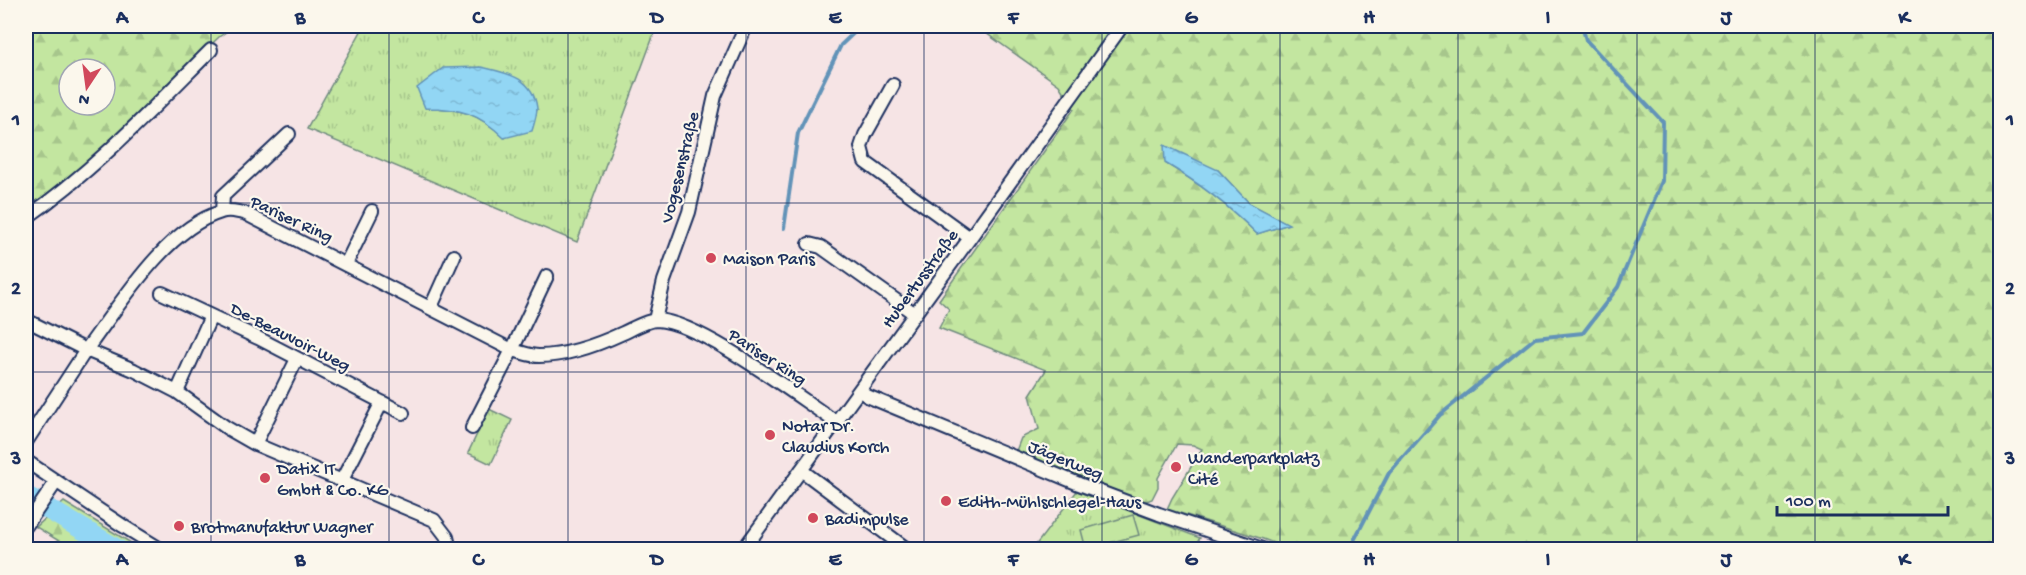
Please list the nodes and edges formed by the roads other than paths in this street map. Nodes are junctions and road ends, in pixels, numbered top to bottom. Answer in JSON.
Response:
{"nodes":[{"id":1,"x":746,"y":26,"type":"edge"},
{"id":2,"x":1122,"y":26,"type":"edge"},
{"id":3,"x":211,"y":50,"type":"dead end"},
{"id":4,"x":893,"y":85,"type":"dead end"},
{"id":5,"x":289,"y":134,"type":"dead end"},
{"id":6,"x":222,"y":211,"type":"junction"},
{"id":7,"x":372,"y":211,"type":"dead end"},
{"id":8,"x":26,"y":218,"type":"edge"},
{"id":9,"x":970,"y":238,"type":"junction"},
{"id":10,"x":809,"y":244,"type":"dead end"},
{"id":11,"x":454,"y":256,"type":"dead end"},
{"id":12,"x":346,"y":264,"type":"junction"},
{"id":13,"x":547,"y":276,"type":"dead end"},
{"id":14,"x":162,"y":293,"type":"dead end"},
{"id":15,"x":431,"y":307,"type":"junction"},
{"id":16,"x":915,"y":314,"type":"junction"},
{"id":17,"x":211,"y":316,"type":"junction"},
{"id":18,"x":26,"y":320,"type":"edge"},
{"id":19,"x":655,"y":320,"type":"junction"},
{"id":20,"x":86,"y":350,"type":"junction"},
{"id":21,"x":512,"y":350,"type":"junction"},
{"id":22,"x":297,"y":359,"type":"junction"},
{"id":23,"x":860,"y":390,"type":"junction"},
{"id":24,"x":177,"y":392,"type":"junction"},
{"id":25,"x":382,"y":402,"type":"junction"},
{"id":26,"x":403,"y":413,"type":"dead end"},
{"id":27,"x":836,"y":422,"type":"junction"},
{"id":28,"x":472,"y":428,"type":"dead end"},
{"id":29,"x":26,"y":441,"type":"edge"},
{"id":30,"x":255,"y":444,"type":"junction"},
{"id":31,"x":26,"y":461,"type":"edge"},
{"id":32,"x":801,"y":470,"type":"junction"},
{"id":33,"x":342,"y":480,"type":"junction"},
{"id":34,"x":56,"y":483,"type":"junction"},
{"id":35,"x":26,"y":526,"type":"edge"},
{"id":36,"x":162,"y":549,"type":"edge"},
{"id":37,"x":450,"y":549,"type":"edge"},
{"id":38,"x":743,"y":549,"type":"edge"},
{"id":39,"x":908,"y":549,"type":"edge"},
{"id":40,"x":1265,"y":549,"type":"edge"}],
"edges":[{"from":1,"to":19,"type":"street","name":"Vogesenstraße"},
{"from":2,"to":9,"type":"street","name":"Hubertusstraße"},
{"from":3,"to":8,"type":"street"},
{"from":4,"to":9,"type":"street"},
{"from":5,"to":6,"type":"street"},
{"from":6,"to":12,"type":"street","name":"Pariser Ring"},
{"from":6,"to":20,"type":"street","name":"Pariser Ring"},
{"from":7,"to":12,"type":"street"},
{"from":9,"to":16,"type":"street","name":"Hubertusstraße"},
{"from":10,"to":16,"type":"street"},
{"from":11,"to":15,"type":"street"},
{"from":12,"to":15,"type":"street","name":"Pariser Ring"},
{"from":13,"to":21,"type":"street"},
{"from":14,"to":17,"type":"street","name":"De-Beauvoir-Weg"},
{"from":15,"to":21,"type":"street","name":"Pariser Ring"},
{"from":16,"to":23,"type":"street","name":"Hubertusstraße"},
{"from":17,"to":22,"type":"street","name":"De-Beauvoir-Weg"},
{"from":17,"to":24,"type":"street"},
{"from":18,"to":20,"type":"street"},
{"from":19,"to":21,"type":"street","name":"Pariser Ring"},
{"from":19,"to":27,"type":"street","name":"Pariser Ring"},
{"from":20,"to":24,"type":"street"},
{"from":20,"to":29,"type":"street","name":"Pariser Ring"},
{"from":21,"to":28,"type":"street"},
{"from":22,"to":25,"type":"street","name":"De-Beauvoir-Weg"},
{"from":22,"to":30,"type":"street"},
{"from":23,"to":27,"type":"street","name":"Hubertusstraße"},
{"from":23,"to":40,"type":"street","name":"Jägerweg"},
{"from":24,"to":30,"type":"street"},
{"from":25,"to":26,"type":"street","name":"De-Beauvoir-Weg"},
{"from":25,"to":33,"type":"street"},
{"from":27,"to":32,"type":"street","name":"Hubertusstraße"},
{"from":30,"to":33,"type":"street"},
{"from":31,"to":34,"type":"street"},
{"from":32,"to":38,"type":"street","name":"Hubertusstraße"},
{"from":32,"to":39,"type":"street"},
{"from":33,"to":37,"type":"street"},
{"from":34,"to":35,"type":"street"},
{"from":34,"to":36,"type":"street"}]}
